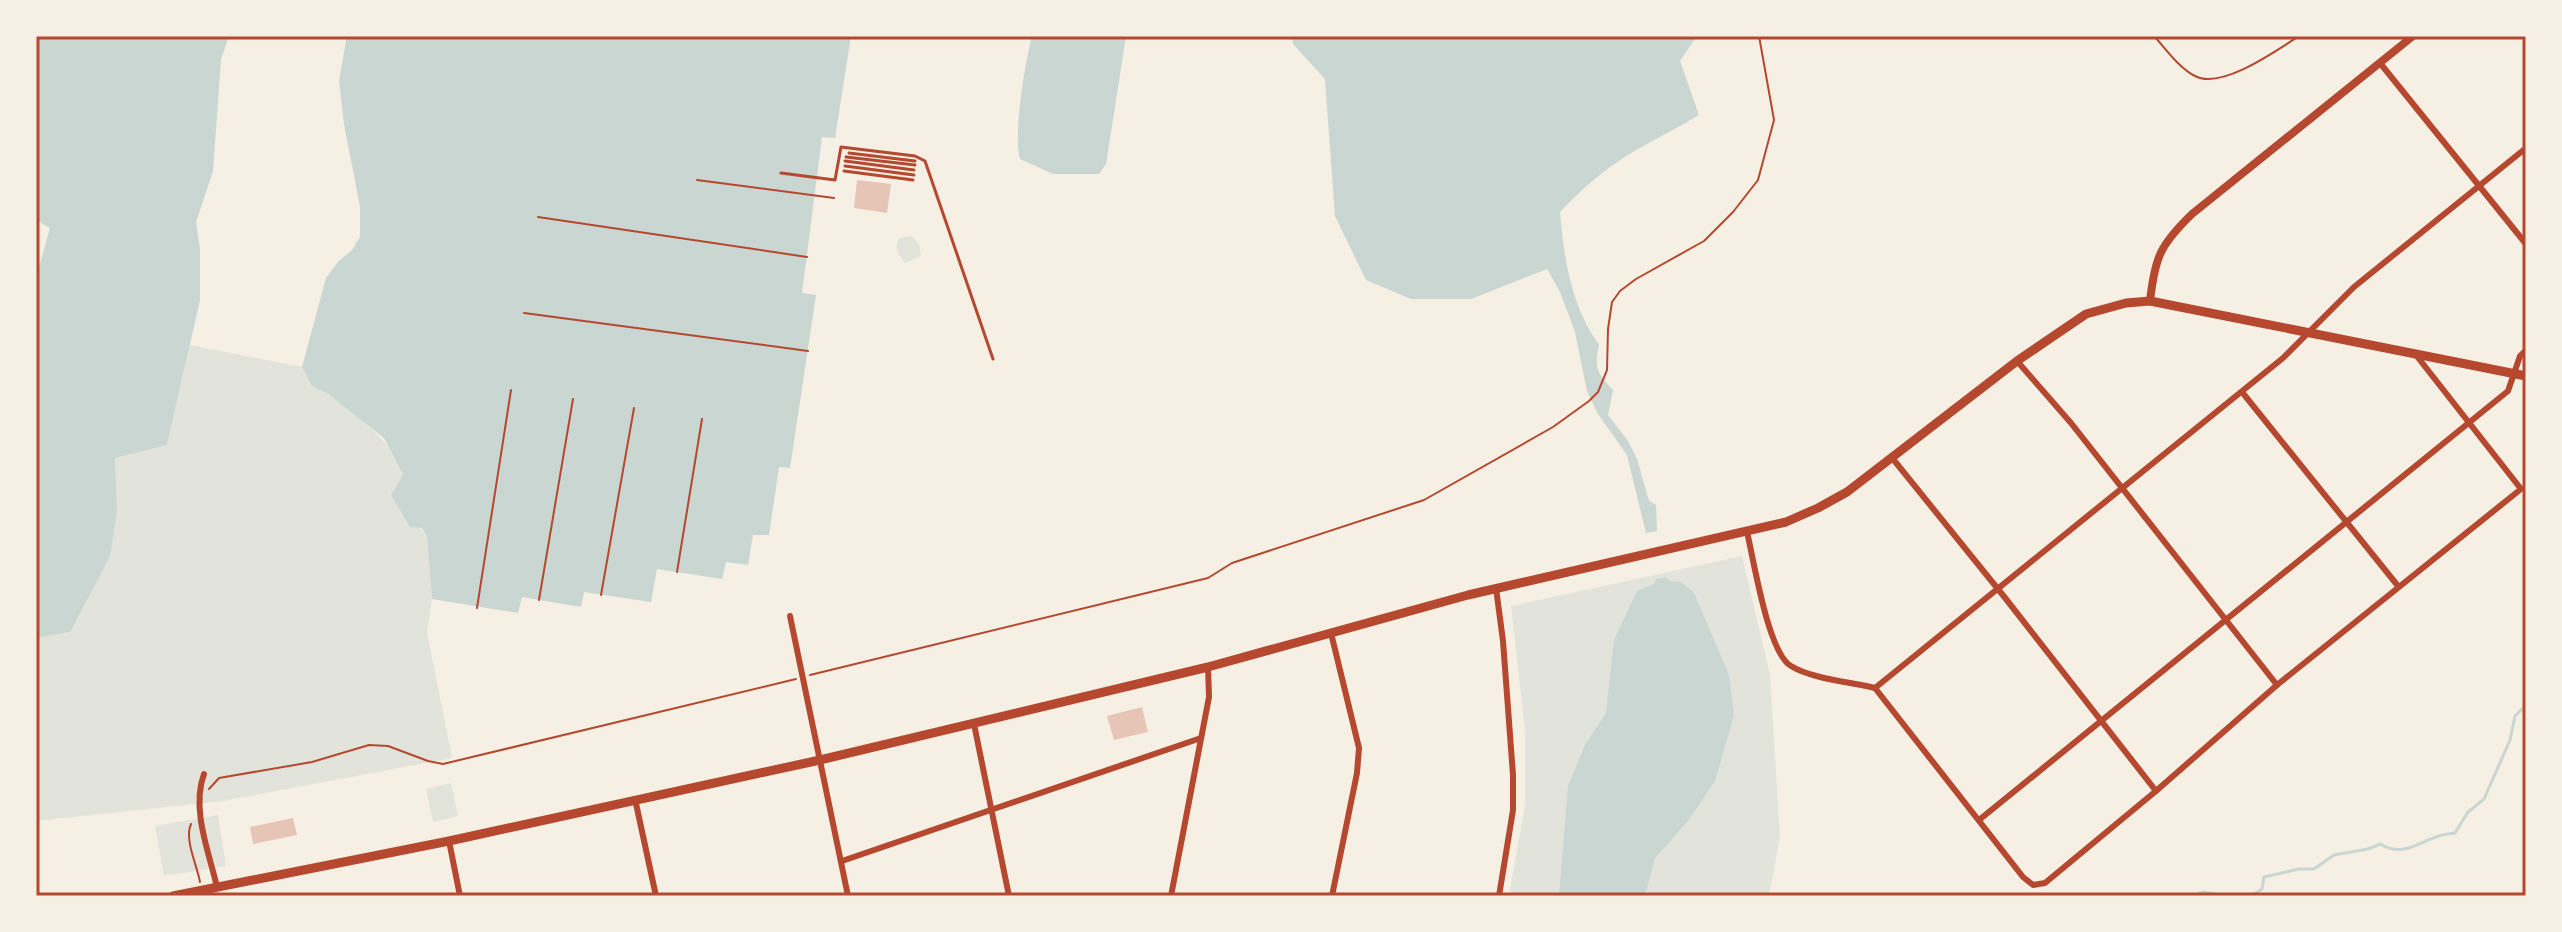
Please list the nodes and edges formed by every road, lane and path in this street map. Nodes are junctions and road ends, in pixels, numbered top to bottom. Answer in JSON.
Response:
{"nodes":[{"id":1,"x":1759,"y":36,"type":"edge"},
{"id":2,"x":2154,"y":36,"type":"edge"},
{"id":3,"x":2413,"y":36,"type":"edge"},
{"id":4,"x":2297,"y":37,"type":"edge"},
{"id":5,"x":2380,"y":63,"type":"junction"},
{"id":6,"x":2526,"y":148,"type":"edge"},
{"id":7,"x":846,"y":162,"type":"junction"},
{"id":8,"x":914,"y":170,"type":"junction"},
{"id":9,"x":781,"y":173,"type":"dead end"},
{"id":10,"x":697,"y":180,"type":"dead end"},
{"id":11,"x":2479,"y":186,"type":"junction"},
{"id":12,"x":834,"y":198,"type":"dead end"},
{"id":13,"x":538,"y":217,"type":"dead end"},
{"id":14,"x":2526,"y":244,"type":"edge"},
{"id":15,"x":807,"y":257,"type":"dead end"},
{"id":16,"x":2150,"y":301,"type":"junction"},
{"id":17,"x":524,"y":313,"type":"dead end"},
{"id":18,"x":2309,"y":332,"type":"junction"},
{"id":19,"x":2526,"y":350,"type":"edge"},
{"id":20,"x":808,"y":351,"type":"dead end"},
{"id":21,"x":2415,"y":354,"type":"junction"},
{"id":22,"x":993,"y":359,"type":"dead end"},
{"id":23,"x":2017,"y":361,"type":"junction"},
{"id":24,"x":2514,"y":373,"type":"junction"},
{"id":25,"x":2526,"y":376,"type":"edge"},
{"id":26,"x":511,"y":390,"type":"dead end"},
{"id":27,"x":2242,"y":392,"type":"junction"},
{"id":28,"x":573,"y":399,"type":"dead end"},
{"id":29,"x":634,"y":408,"type":"dead end"},
{"id":30,"x":702,"y":419,"type":"dead end"},
{"id":31,"x":2469,"y":423,"type":"junction"},
{"id":32,"x":1893,"y":459,"type":"junction"},
{"id":33,"x":2121,"y":489,"type":"junction"},
{"id":34,"x":2347,"y":522,"type":"junction"},
{"id":35,"x":1747,"y":532,"type":"junction"},
{"id":36,"x":677,"y":572,"type":"dead end"},
{"id":37,"x":2398,"y":586,"type":"junction"},
{"id":38,"x":1496,"y":588,"type":"junction"},
{"id":39,"x":1998,"y":588,"type":"junction"},
{"id":40,"x":601,"y":595,"type":"dead end"},
{"id":41,"x":539,"y":600,"type":"dead end"},
{"id":42,"x":477,"y":608,"type":"dead end"},
{"id":43,"x":790,"y":616,"type":"dead end"},
{"id":44,"x":2225,"y":621,"type":"junction"},
{"id":45,"x":1331,"y":633,"type":"junction"},
{"id":46,"x":1208,"y":667,"type":"junction"},
{"id":47,"x":804,"y":677,"type":"junction"},
{"id":48,"x":2277,"y":685,"type":"junction"},
{"id":49,"x":1875,"y":688,"type":"junction"},
{"id":50,"x":2101,"y":721,"type":"junction"},
{"id":51,"x":974,"y":724,"type":"junction"},
{"id":52,"x":1201,"y":738,"type":"junction"},
{"id":53,"x":820,"y":760,"type":"junction"},
{"id":54,"x":204,"y":774,"type":"dead end"},
{"id":55,"x":209,"y":790,"type":"dead end"},
{"id":56,"x":2156,"y":791,"type":"junction"},
{"id":57,"x":635,"y":799,"type":"junction"},
{"id":58,"x":992,"y":808,"type":"junction"},
{"id":59,"x":1979,"y":820,"type":"junction"},
{"id":60,"x":449,"y":841,"type":"junction"},
{"id":61,"x":842,"y":861,"type":"junction"},
{"id":62,"x":218,"y":892,"type":"edge"},
{"id":63,"x":173,"y":896,"type":"edge"},
{"id":64,"x":460,"y":896,"type":"edge"},
{"id":65,"x":656,"y":896,"type":"edge"},
{"id":66,"x":848,"y":896,"type":"edge"},
{"id":67,"x":1009,"y":896,"type":"edge"},
{"id":68,"x":1171,"y":896,"type":"edge"},
{"id":69,"x":1332,"y":896,"type":"edge"},
{"id":70,"x":1499,"y":896,"type":"edge"}],
"edges":[{"from":1,"to":47,"type":"path"},
{"from":2,"to":4,"type":"path"},
{"from":3,"to":5,"type":"street"},
{"from":5,"to":11,"type":"street"},
{"from":5,"to":16,"type":"street"},
{"from":6,"to":11,"type":"street"},
{"from":7,"to":8,"type":"lane"},
{"from":7,"to":8,"type":"lane"},
{"from":7,"to":8,"type":"lane"},
{"from":9,"to":22,"type":"lane"},
{"from":10,"to":12,"type":"path"},
{"from":11,"to":14,"type":"street"},
{"from":11,"to":18,"type":"street"},
{"from":13,"to":15,"type":"path"},
{"from":16,"to":18,"type":"main road"},
{"from":16,"to":23,"type":"main road"},
{"from":17,"to":20,"type":"path"},
{"from":18,"to":21,"type":"main road"},
{"from":18,"to":27,"type":"street"},
{"from":19,"to":24,"type":"street"},
{"from":21,"to":24,"type":"main road"},
{"from":21,"to":31,"type":"street"},
{"from":23,"to":32,"type":"main road"},
{"from":23,"to":33,"type":"street"},
{"from":24,"to":25,"type":"main road"},
{"from":24,"to":31,"type":"street"},
{"from":26,"to":42,"type":"path"},
{"from":27,"to":33,"type":"street"},
{"from":27,"to":34,"type":"street"},
{"from":28,"to":41,"type":"path"},
{"from":29,"to":40,"type":"path"},
{"from":30,"to":36,"type":"path"},
{"from":31,"to":34,"type":"street"},
{"from":31,"to":37,"type":"street"},
{"from":32,"to":35,"type":"main road"},
{"from":32,"to":39,"type":"street"},
{"from":33,"to":39,"type":"street"},
{"from":33,"to":44,"type":"street"},
{"from":34,"to":37,"type":"street"},
{"from":34,"to":44,"type":"street"},
{"from":35,"to":38,"type":"main road"},
{"from":35,"to":49,"type":"street"},
{"from":37,"to":48,"type":"street"},
{"from":38,"to":45,"type":"main road"},
{"from":38,"to":70,"type":"street"},
{"from":39,"to":49,"type":"street"},
{"from":39,"to":50,"type":"street"},
{"from":43,"to":47,"type":"street"},
{"from":44,"to":48,"type":"street"},
{"from":44,"to":50,"type":"street"},
{"from":45,"to":46,"type":"main road"},
{"from":45,"to":69,"type":"street"},
{"from":46,"to":51,"type":"main road"},
{"from":46,"to":52,"type":"street"},
{"from":47,"to":53,"type":"street"},
{"from":47,"to":55,"type":"path"},
{"from":48,"to":56,"type":"street"},
{"from":49,"to":59,"type":"street"},
{"from":50,"to":56,"type":"street"},
{"from":50,"to":59,"type":"street"},
{"from":51,"to":53,"type":"main road"},
{"from":51,"to":58,"type":"street"},
{"from":52,"to":58,"type":"street"},
{"from":52,"to":68,"type":"street"},
{"from":53,"to":57,"type":"main road"},
{"from":53,"to":61,"type":"street"},
{"from":54,"to":62,"type":"street"},
{"from":56,"to":59,"type":"street"},
{"from":57,"to":60,"type":"main road"},
{"from":57,"to":65,"type":"street"},
{"from":58,"to":61,"type":"street"},
{"from":58,"to":67,"type":"street"},
{"from":60,"to":62,"type":"main road"},
{"from":60,"to":64,"type":"street"},
{"from":61,"to":66,"type":"street"},
{"from":62,"to":63,"type":"main road"}]}
